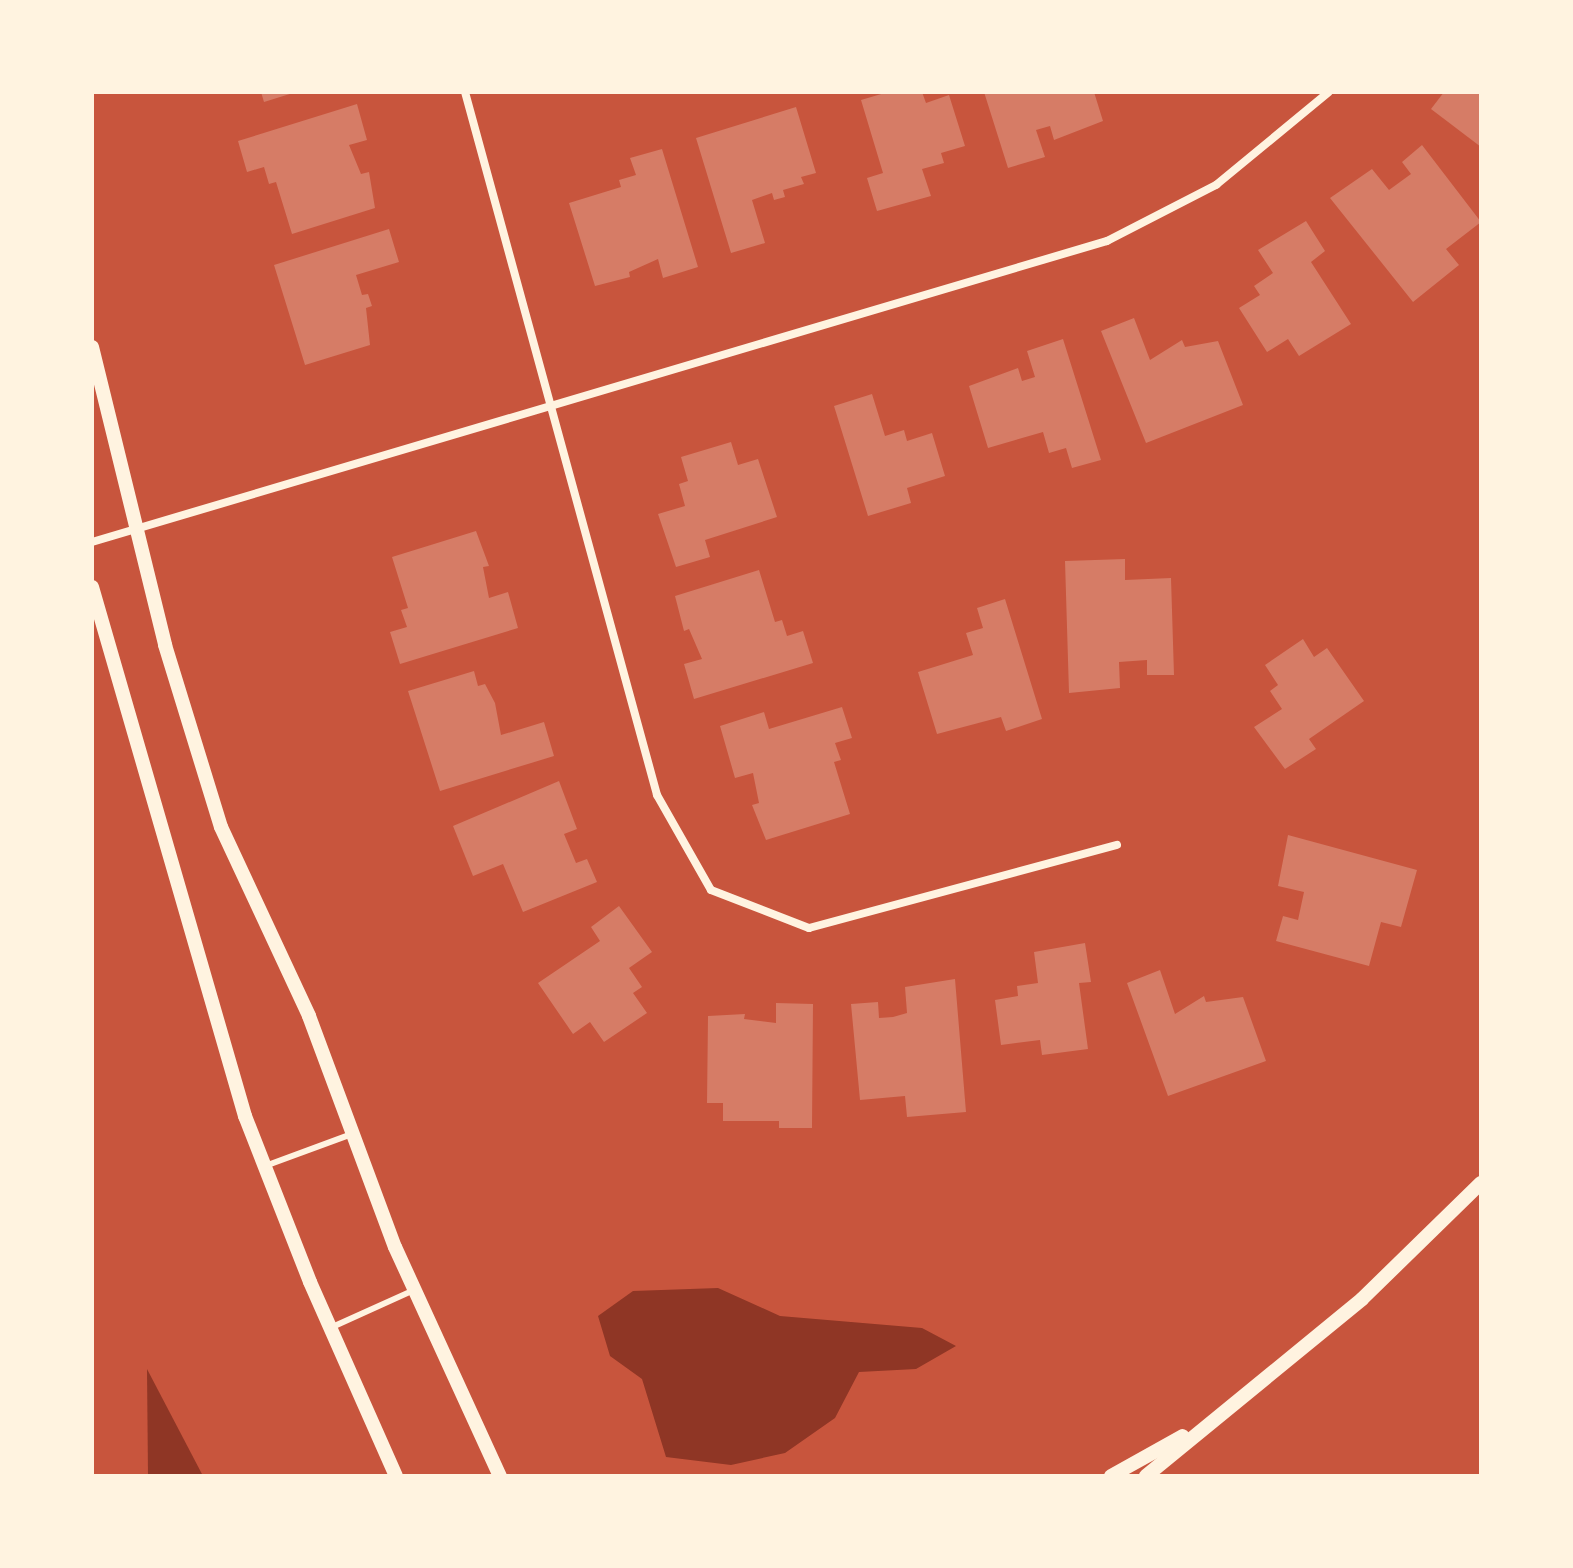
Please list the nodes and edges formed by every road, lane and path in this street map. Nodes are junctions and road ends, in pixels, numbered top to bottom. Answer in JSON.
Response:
{"nodes":[{"id":1,"x":465,"y":92,"type":"edge"},
{"id":2,"x":1329,"y":92,"type":"edge"},
{"id":3,"x":92,"y":347,"type":"edge"},
{"id":4,"x":549,"y":403,"type":"junction"},
{"id":5,"x":139,"y":531,"type":"junction"},
{"id":6,"x":92,"y":542,"type":"edge"},
{"id":7,"x":92,"y":587,"type":"edge"},
{"id":8,"x":1117,"y":845,"type":"dead end"},
{"id":9,"x":352,"y":1134,"type":"junction"},
{"id":10,"x":263,"y":1167,"type":"junction"},
{"id":11,"x":1481,"y":1183,"type":"edge"},
{"id":12,"x":414,"y":1290,"type":"junction"},
{"id":13,"x":330,"y":1328,"type":"junction"},
{"id":14,"x":1215,"y":1418,"type":"junction"},
{"id":15,"x":396,"y":1476,"type":"edge"},
{"id":16,"x":500,"y":1476,"type":"edge"},
{"id":17,"x":1111,"y":1476,"type":"edge"},
{"id":18,"x":1146,"y":1476,"type":"edge"}],
"edges":[{"from":1,"to":4,"type":"street"},
{"from":2,"to":4,"type":"street"},
{"from":3,"to":5,"type":"street"},
{"from":4,"to":5,"type":"street"},
{"from":4,"to":8,"type":"street"},
{"from":5,"to":6,"type":"street"},
{"from":5,"to":9,"type":"street"},
{"from":7,"to":10,"type":"street"},
{"from":9,"to":10,"type":"lane"},
{"from":9,"to":12,"type":"street"},
{"from":10,"to":13,"type":"street"},
{"from":11,"to":14,"type":"street"},
{"from":12,"to":13,"type":"lane"},
{"from":12,"to":16,"type":"street"},
{"from":13,"to":15,"type":"street"},
{"from":14,"to":17,"type":"street"},
{"from":14,"to":18,"type":"street"}]}
